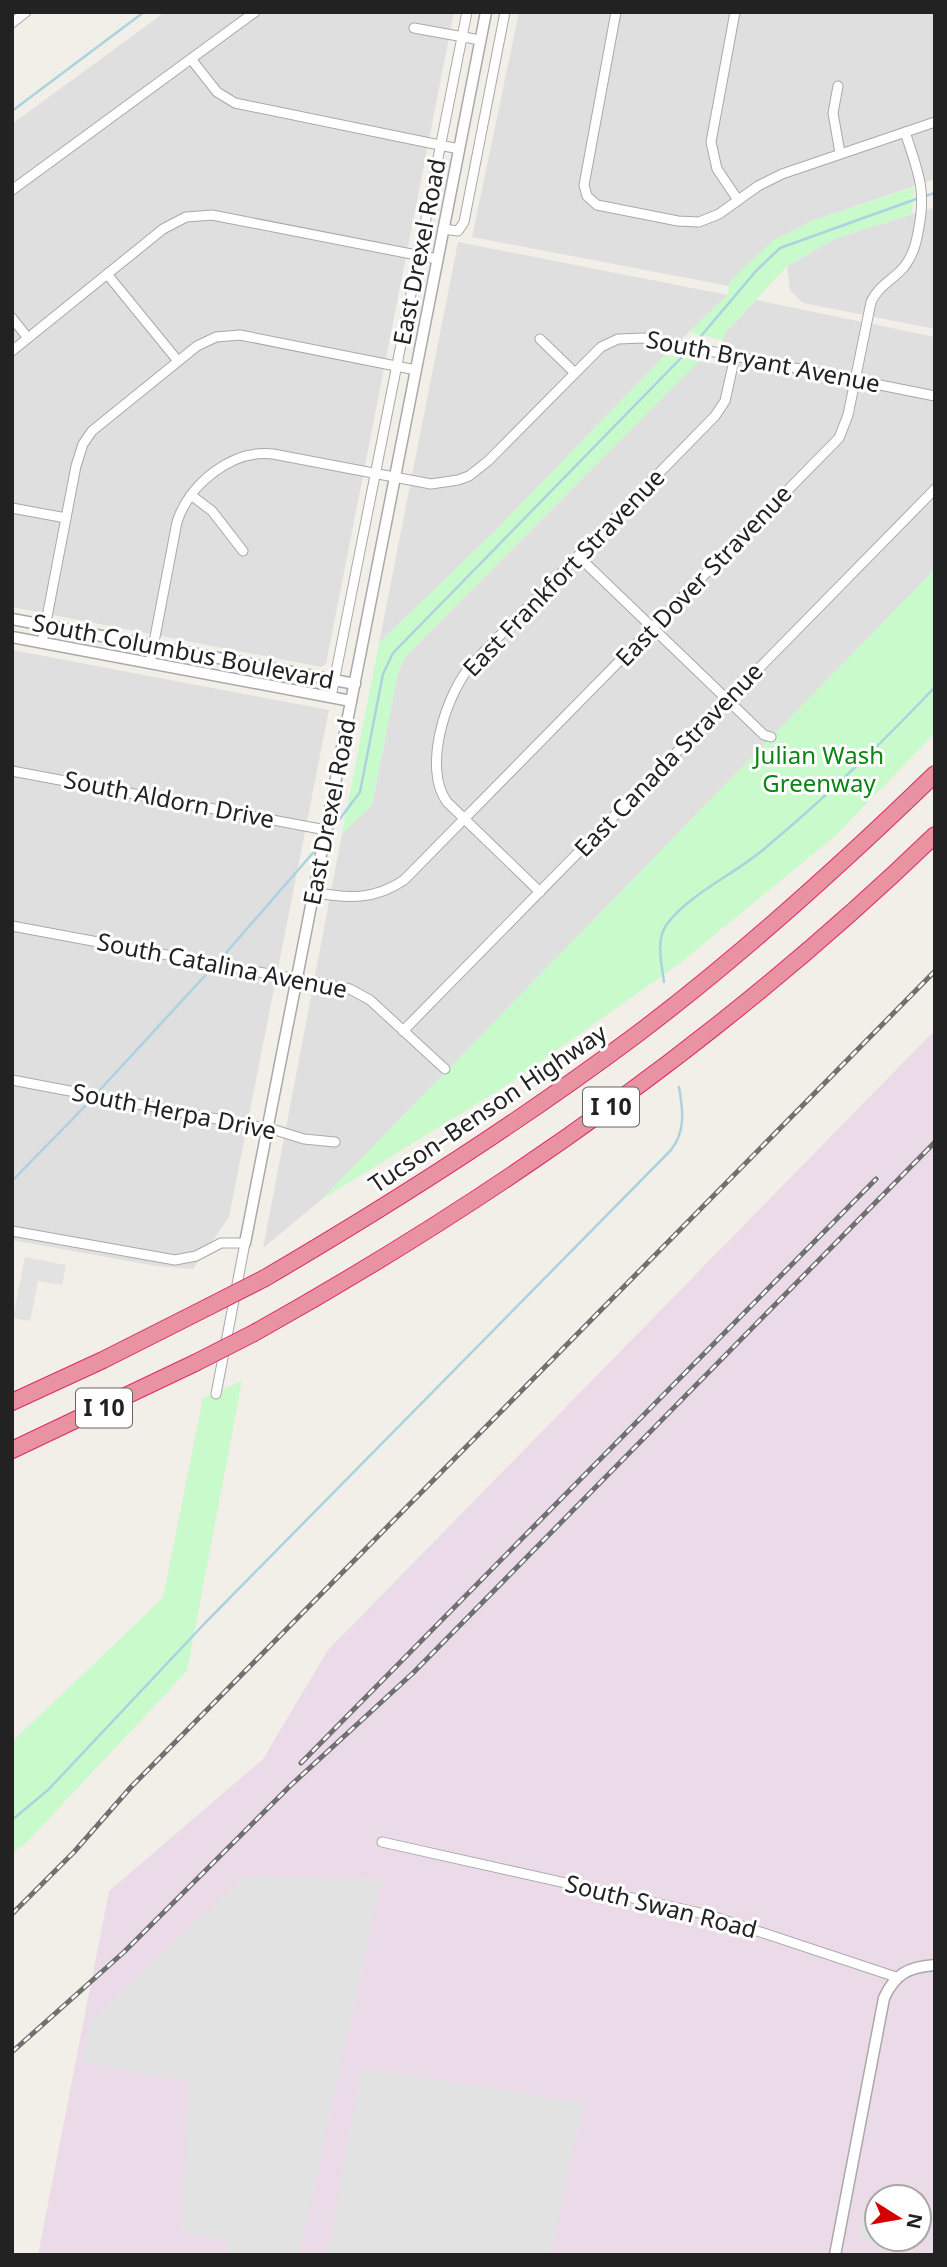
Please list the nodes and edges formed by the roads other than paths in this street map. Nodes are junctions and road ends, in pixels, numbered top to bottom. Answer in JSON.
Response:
{"nodes":[{"id":1,"x":26,"y":12,"type":"edge"},
{"id":2,"x":255,"y":12,"type":"edge"},
{"id":3,"x":467,"y":12,"type":"edge"},
{"id":4,"x":486,"y":12,"type":"edge"},
{"id":5,"x":505,"y":12,"type":"edge"},
{"id":6,"x":616,"y":12,"type":"edge"},
{"id":7,"x":735,"y":12,"type":"edge"},
{"id":8,"x":12,"y":23,"type":"edge"},
{"id":9,"x":414,"y":27,"type":"dead end"},
{"id":10,"x":462,"y":37,"type":"junction"},
{"id":11,"x":480,"y":40,"type":"junction"},
{"id":12,"x":191,"y":59,"type":"junction"},
{"id":13,"x":838,"y":86,"type":"dead end"},
{"id":14,"x":935,"y":122,"type":"edge"},
{"id":15,"x":905,"y":132,"type":"junction"},
{"id":16,"x":441,"y":145,"type":"junction"},
{"id":17,"x":459,"y":149,"type":"junction"},
{"id":18,"x":840,"y":153,"type":"junction"},
{"id":19,"x":12,"y":190,"type":"edge"},
{"id":20,"x":738,"y":200,"type":"junction"},
{"id":21,"x":443,"y":229,"type":"junction"},
{"id":22,"x":419,"y":256,"type":"junction"},
{"id":23,"x":437,"y":259,"type":"junction"},
{"id":24,"x":107,"y":274,"type":"junction"},
{"id":25,"x":12,"y":318,"type":"edge"},
{"id":26,"x":28,"y":338,"type":"junction"},
{"id":27,"x":540,"y":339,"type":"dead end"},
{"id":28,"x":12,"y":351,"type":"edge"},
{"id":29,"x":735,"y":356,"type":"junction"},
{"id":30,"x":178,"y":361,"type":"junction"},
{"id":31,"x":398,"y":366,"type":"junction"},
{"id":32,"x":416,"y":370,"type":"junction"},
{"id":33,"x":575,"y":373,"type":"junction"},
{"id":34,"x":855,"y":380,"type":"junction"},
{"id":35,"x":935,"y":396,"type":"edge"},
{"id":36,"x":376,"y":474,"type":"junction"},
{"id":37,"x":395,"y":478,"type":"junction"},
{"id":38,"x":935,"y":489,"type":"edge"},
{"id":39,"x":191,"y":495,"type":"junction"},
{"id":40,"x":12,"y":508,"type":"edge"},
{"id":41,"x":66,"y":518,"type":"junction"},
{"id":42,"x":243,"y":551,"type":"dead end"},
{"id":43,"x":578,"y":556,"type":"junction"},
{"id":44,"x":12,"y":620,"type":"edge"},
{"id":45,"x":45,"y":626,"type":"junction"},
{"id":46,"x":653,"y":628,"type":"junction"},
{"id":47,"x":12,"y":638,"type":"edge"},
{"id":48,"x":42,"y":643,"type":"junction"},
{"id":49,"x":154,"y":646,"type":"junction"},
{"id":50,"x":150,"y":663,"type":"junction"},
{"id":51,"x":335,"y":681,"type":"junction"},
{"id":52,"x":355,"y":684,"type":"junction"},
{"id":53,"x":331,"y":697,"type":"junction"},
{"id":54,"x":351,"y":701,"type":"junction"},
{"id":55,"x":727,"y":701,"type":"junction"},
{"id":56,"x":771,"y":737,"type":"dead end"},
{"id":57,"x":12,"y":771,"type":"edge"},
{"id":58,"x":935,"y":773,"type":"edge"},
{"id":59,"x":465,"y":819,"type":"junction"},
{"id":60,"x":326,"y":830,"type":"junction"},
{"id":61,"x":935,"y":835,"type":"edge"},
{"id":62,"x":314,"y":892,"type":"junction"},
{"id":63,"x":540,"y":892,"type":"junction"},
{"id":64,"x":12,"y":926,"type":"edge"},
{"id":65,"x":297,"y":978,"type":"junction"},
{"id":66,"x":403,"y":1031,"type":"junction"},
{"id":67,"x":445,"y":1069,"type":"dead end"},
{"id":68,"x":12,"y":1080,"type":"edge"},
{"id":69,"x":268,"y":1129,"type":"junction"},
{"id":70,"x":335,"y":1142,"type":"dead end"},
{"id":71,"x":12,"y":1231,"type":"edge"},
{"id":72,"x":246,"y":1244,"type":"junction"},
{"id":73,"x":216,"y":1394,"type":"dead end"},
{"id":74,"x":12,"y":1402,"type":"edge"},
{"id":75,"x":12,"y":1450,"type":"edge"},
{"id":76,"x":382,"y":1842,"type":"dead end"},
{"id":77,"x":935,"y":1965,"type":"edge"},
{"id":78,"x":896,"y":1977,"type":"junction"},
{"id":79,"x":835,"y":2255,"type":"edge"}],
"edges":[{"from":1,"to":8,"type":"street"},
{"from":2,"to":12,"type":"street"},
{"from":3,"to":10,"type":"street","name":"East Drexel Road"},
{"from":4,"to":11,"type":"street","name":"East Drexel Road"},
{"from":5,"to":21,"type":"street","name":"East Drexel Road"},
{"from":6,"to":20,"type":"street"},
{"from":7,"to":20,"type":"street"},
{"from":9,"to":10,"type":"street"},
{"from":10,"to":11,"type":"street"},
{"from":10,"to":16,"type":"street","name":"East Drexel Road"},
{"from":11,"to":17,"type":"street","name":"East Drexel Road"},
{"from":12,"to":16,"type":"street"},
{"from":12,"to":19,"type":"street"},
{"from":13,"to":18,"type":"street"},
{"from":14,"to":15,"type":"street"},
{"from":15,"to":18,"type":"street"},
{"from":15,"to":34,"type":"street","name":"East Dover Stravenue"},
{"from":16,"to":17,"type":"street"},
{"from":16,"to":22,"type":"street","name":"East Drexel Road"},
{"from":17,"to":21,"type":"street","name":"East Drexel Road"},
{"from":18,"to":20,"type":"street"},
{"from":21,"to":23,"type":"street","name":"East Drexel Road"},
{"from":22,"to":23,"type":"street"},
{"from":22,"to":24,"type":"street"},
{"from":22,"to":31,"type":"street","name":"East Drexel Road"},
{"from":23,"to":32,"type":"street","name":"East Drexel Road"},
{"from":24,"to":26,"type":"street"},
{"from":24,"to":30,"type":"street"},
{"from":25,"to":26,"type":"street"},
{"from":26,"to":28,"type":"street"},
{"from":27,"to":33,"type":"street"},
{"from":29,"to":33,"type":"street","name":"South Bryant Avenue"},
{"from":29,"to":34,"type":"street","name":"South Bryant Avenue"},
{"from":29,"to":43,"type":"street","name":"East Frankfort Stravenue"},
{"from":30,"to":31,"type":"street"},
{"from":30,"to":41,"type":"street"},
{"from":31,"to":32,"type":"street"},
{"from":31,"to":36,"type":"street","name":"East Drexel Road"},
{"from":32,"to":37,"type":"street","name":"East Drexel Road"},
{"from":33,"to":37,"type":"street","name":"South Bryant Avenue"},
{"from":34,"to":35,"type":"street","name":"South Bryant Avenue"},
{"from":34,"to":46,"type":"street","name":"East Dover Stravenue"},
{"from":36,"to":37,"type":"street","name":"South Bryant Avenue"},
{"from":36,"to":39,"type":"street","name":"South Bryant Avenue"},
{"from":36,"to":51,"type":"street","name":"East Drexel Road"},
{"from":37,"to":52,"type":"street","name":"East Drexel Road"},
{"from":38,"to":55,"type":"street","name":"East Canada Stravenue"},
{"from":39,"to":42,"type":"street"},
{"from":39,"to":49,"type":"street"},
{"from":40,"to":41,"type":"street"},
{"from":41,"to":45,"type":"street"},
{"from":43,"to":46,"type":"street"},
{"from":43,"to":59,"type":"street","name":"East Frankfort Stravenue"},
{"from":44,"to":45,"type":"street","name":"South Columbus Boulevard"},
{"from":45,"to":48,"type":"street"},
{"from":45,"to":49,"type":"street","name":"South Columbus Boulevard"},
{"from":46,"to":55,"type":"street"},
{"from":46,"to":59,"type":"street","name":"East Dover Stravenue"},
{"from":47,"to":48,"type":"street","name":"South Columbus Boulevard"},
{"from":48,"to":50,"type":"street","name":"South Columbus Boulevard"},
{"from":49,"to":50,"type":"street"},
{"from":49,"to":51,"type":"street","name":"South Columbus Boulevard"},
{"from":50,"to":53,"type":"street","name":"South Columbus Boulevard"},
{"from":51,"to":52,"type":"street","name":"South Columbus Boulevard"},
{"from":51,"to":53,"type":"street","name":"East Drexel Road"},
{"from":52,"to":54,"type":"street","name":"East Drexel Road"},
{"from":53,"to":54,"type":"street","name":"South Columbus Boulevard"},
{"from":54,"to":60,"type":"street","name":"East Drexel Road"},
{"from":55,"to":56,"type":"street"},
{"from":55,"to":63,"type":"street","name":"East Canada Stravenue"},
{"from":57,"to":60,"type":"street","name":"South Aldorn Drive"},
{"from":58,"to":74,"type":"highway","name":"Tucson–Benson Highway","number":"I 10","bridge":true},
{"from":59,"to":62,"type":"street","name":"East Dover Stravenue"},
{"from":59,"to":63,"type":"street","name":"East Frankfort Stravenue"},
{"from":60,"to":62,"type":"street","name":"East Drexel Road"},
{"from":61,"to":75,"type":"highway","number":"I 10","bridge":true},
{"from":62,"to":65,"type":"street","name":"East Drexel Road"},
{"from":63,"to":66,"type":"street","name":"East Canada Stravenue"},
{"from":64,"to":65,"type":"street","name":"South Catalina Avenue"},
{"from":65,"to":66,"type":"street","name":"South Catalina Avenue"},
{"from":65,"to":69,"type":"street","name":"East Drexel Road"},
{"from":66,"to":67,"type":"street","name":"South Catalina Avenue"},
{"from":68,"to":69,"type":"street","name":"South Herpa Drive"},
{"from":69,"to":70,"type":"street","name":"South Herpa Drive"},
{"from":69,"to":72,"type":"street","name":"East Drexel Road"},
{"from":71,"to":72,"type":"street"},
{"from":72,"to":73,"type":"street","name":"East Drexel Road"},
{"from":76,"to":78,"type":"street","name":"South Swan Road"},
{"from":77,"to":78,"type":"street"},
{"from":78,"to":79,"type":"street"}]}
